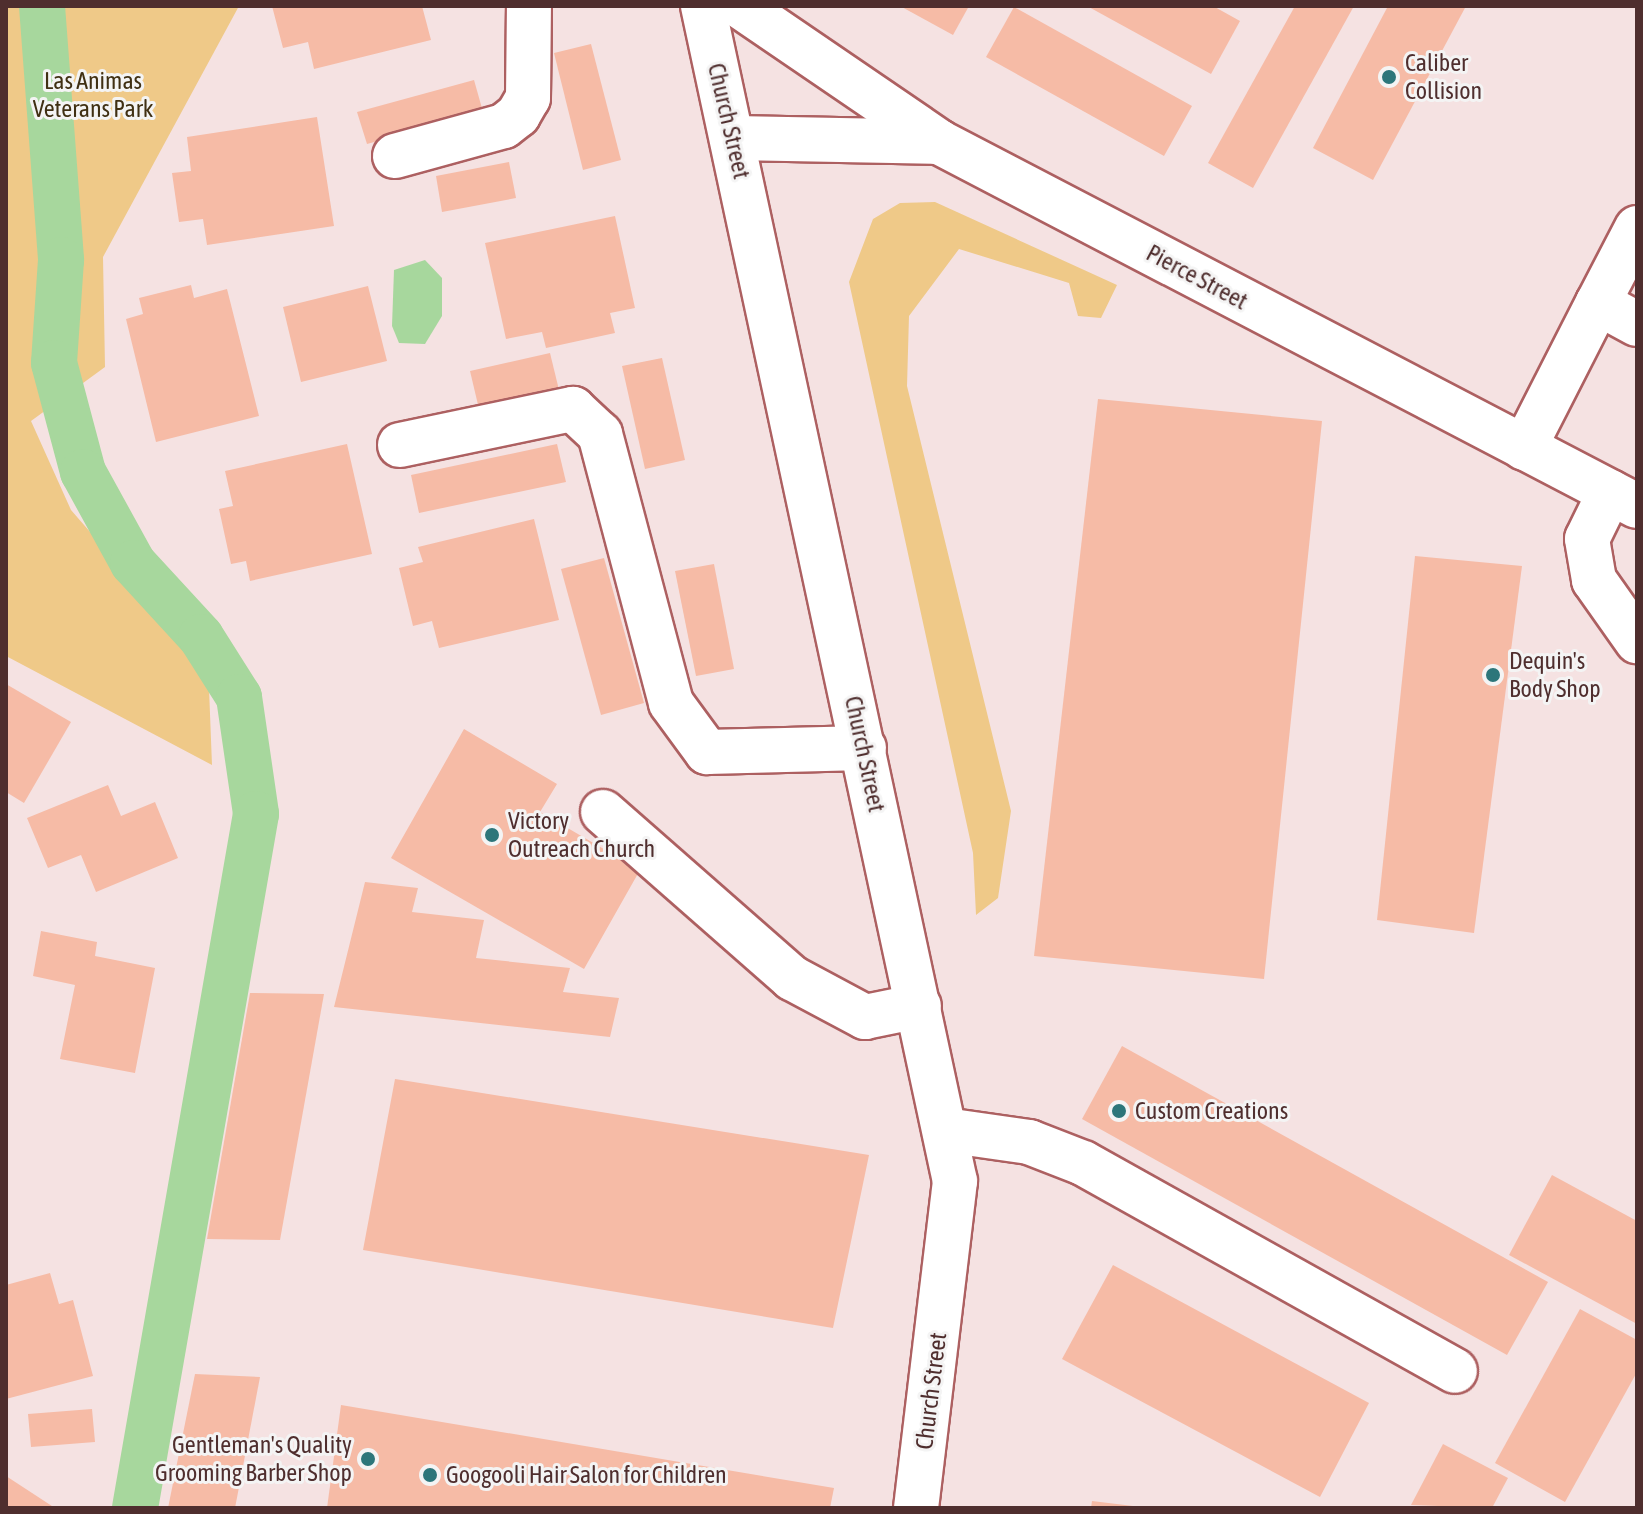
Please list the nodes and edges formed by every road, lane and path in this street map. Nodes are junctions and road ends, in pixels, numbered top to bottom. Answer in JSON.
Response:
{"nodes":[{"id":1,"x":529,"y":6,"type":"edge"},
{"id":2,"x":703,"y":6,"type":"edge"},
{"id":3,"x":740,"y":6,"type":"edge"},
{"id":4,"x":734,"y":138,"type":"junction"},
{"id":5,"x":939,"y":142,"type":"junction"},
{"id":6,"x":395,"y":156,"type":"dead end"},
{"id":7,"x":1637,"y":228,"type":"edge"},
{"id":8,"x":1598,"y":303,"type":"junction"},
{"id":9,"x":1637,"y":324,"type":"edge"},
{"id":10,"x":400,"y":445,"type":"dead end"},
{"id":11,"x":1524,"y":448,"type":"junction"},
{"id":12,"x":1623,"y":499,"type":"edge"},
{"id":13,"x":1637,"y":641,"type":"edge"},
{"id":14,"x":864,"y":748,"type":"junction"},
{"id":15,"x":603,"y":812,"type":"dead end"},
{"id":16,"x":919,"y":1006,"type":"junction"},
{"id":17,"x":945,"y":1130,"type":"junction"},
{"id":18,"x":1455,"y":1371,"type":"dead end"},
{"id":19,"x":916,"y":1508,"type":"edge"}],
"edges":[{"from":1,"to":6,"type":"street"},
{"from":2,"to":4,"type":"street","name":"Church Street"},
{"from":3,"to":5,"type":"street"},
{"from":4,"to":5,"type":"street","name":"Pierce Street"},
{"from":4,"to":14,"type":"street","name":"Church Street"},
{"from":5,"to":11,"type":"street","name":"Pierce Street"},
{"from":7,"to":8,"type":"street"},
{"from":8,"to":9,"type":"street"},
{"from":8,"to":11,"type":"street"},
{"from":10,"to":14,"type":"street"},
{"from":11,"to":12,"type":"street","name":"Pierce Street"},
{"from":12,"to":13,"type":"street"},
{"from":14,"to":16,"type":"street","name":"Church Street"},
{"from":15,"to":16,"type":"street"},
{"from":16,"to":17,"type":"street","name":"Church Street"},
{"from":17,"to":18,"type":"street"},
{"from":17,"to":19,"type":"street","name":"Church Street"}]}
